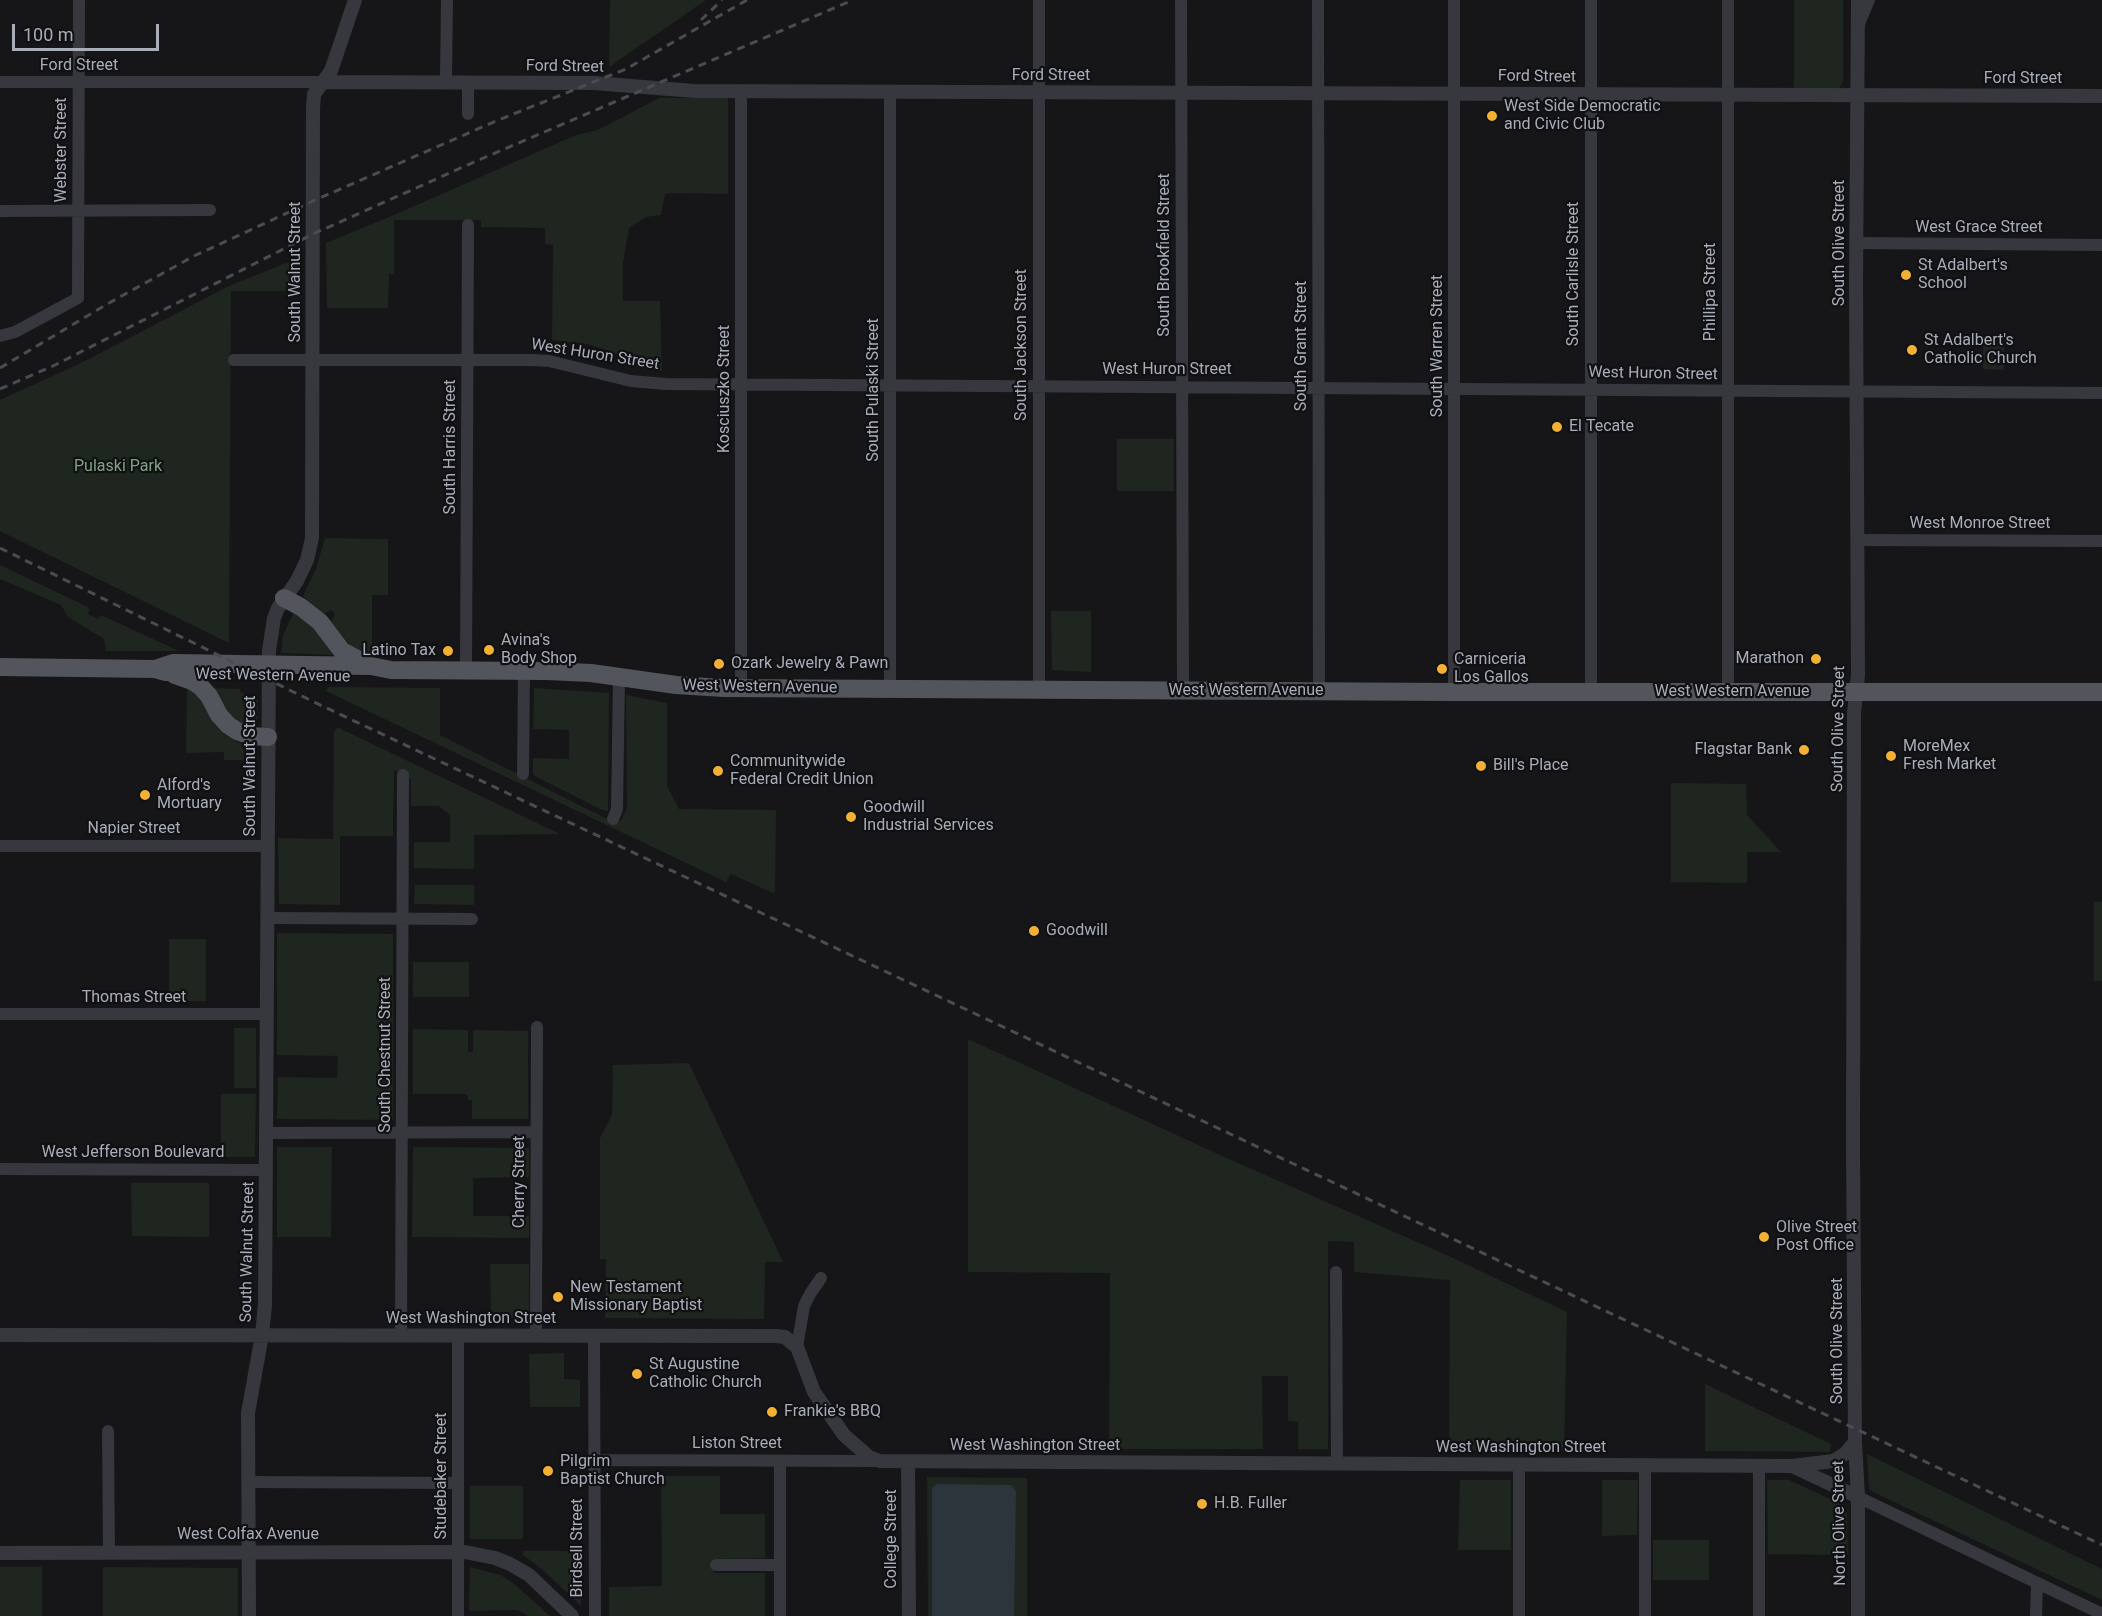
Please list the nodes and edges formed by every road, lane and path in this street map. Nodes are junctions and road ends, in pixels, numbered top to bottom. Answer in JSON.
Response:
{"nodes":[{"id":1,"x":79,"y":0,"type":"edge"},
{"id":2,"x":355,"y":0,"type":"edge"},
{"id":3,"x":447,"y":0,"type":"edge"},
{"id":4,"x":1039,"y":0,"type":"edge"},
{"id":5,"x":1181,"y":0,"type":"edge"},
{"id":6,"x":1318,"y":0,"type":"edge"},
{"id":7,"x":1454,"y":0,"type":"edge"},
{"id":8,"x":1591,"y":0,"type":"edge"},
{"id":9,"x":1728,"y":0,"type":"edge"},
{"id":10,"x":1858,"y":0,"type":"edge"},
{"id":11,"x":1869,"y":0,"type":"edge"},
{"id":12,"x":1858,"y":28,"type":"junction"},
{"id":13,"x":0,"y":82,"type":"edge"},
{"id":14,"x":78,"y":82,"type":"junction"},
{"id":15,"x":324,"y":82,"type":"junction"},
{"id":16,"x":446,"y":82,"type":"junction"},
{"id":17,"x":468,"y":82,"type":"junction"},
{"id":18,"x":741,"y":90,"type":"junction"},
{"id":19,"x":890,"y":91,"type":"junction"},
{"id":20,"x":1039,"y":92,"type":"junction"},
{"id":21,"x":1181,"y":93,"type":"junction"},
{"id":22,"x":1318,"y":93,"type":"junction"},
{"id":23,"x":1454,"y":93,"type":"junction"},
{"id":24,"x":1591,"y":94,"type":"junction"},
{"id":25,"x":1856,"y":94,"type":"junction"},
{"id":26,"x":1728,"y":95,"type":"junction"},
{"id":27,"x":2102,"y":96,"type":"edge"},
{"id":28,"x":468,"y":114,"type":"dead end"},
{"id":29,"x":0,"y":210,"type":"edge"},
{"id":30,"x":78,"y":210,"type":"junction"},
{"id":31,"x":210,"y":210,"type":"dead end"},
{"id":32,"x":468,"y":225,"type":"dead end"},
{"id":33,"x":1856,"y":243,"type":"junction"},
{"id":34,"x":2102,"y":245,"type":"edge"},
{"id":35,"x":0,"y":336,"type":"edge"},
{"id":36,"x":234,"y":360,"type":"dead end"},
{"id":37,"x":313,"y":360,"type":"junction"},
{"id":38,"x":468,"y":360,"type":"junction"},
{"id":39,"x":741,"y":384,"type":"junction"},
{"id":40,"x":890,"y":385,"type":"junction"},
{"id":41,"x":1039,"y":386,"type":"junction"},
{"id":42,"x":1181,"y":387,"type":"junction"},
{"id":43,"x":1318,"y":388,"type":"junction"},
{"id":44,"x":1454,"y":388,"type":"junction"},
{"id":45,"x":1591,"y":389,"type":"junction"},
{"id":46,"x":1727,"y":391,"type":"junction"},
{"id":47,"x":1857,"y":392,"type":"junction"},
{"id":48,"x":2102,"y":393,"type":"edge"},
{"id":49,"x":1857,"y":540,"type":"junction"},
{"id":50,"x":2102,"y":541,"type":"edge"},
{"id":51,"x":284,"y":598,"type":"junction"},
{"id":52,"x":370,"y":666,"type":"junction"},
{"id":53,"x":0,"y":667,"type":"edge"},
{"id":54,"x":155,"y":669,"type":"junction"},
{"id":55,"x":268,"y":670,"type":"junction"},
{"id":56,"x":391,"y":670,"type":"junction"},
{"id":57,"x":466,"y":670,"type":"junction"},
{"id":58,"x":524,"y":671,"type":"junction"},
{"id":59,"x":176,"y":675,"type":"junction"},
{"id":60,"x":619,"y":676,"type":"junction"},
{"id":61,"x":741,"y":688,"type":"junction"},
{"id":62,"x":890,"y":689,"type":"junction"},
{"id":63,"x":1039,"y":690,"type":"junction"},
{"id":64,"x":1183,"y":690,"type":"junction"},
{"id":65,"x":1319,"y":691,"type":"junction"},
{"id":66,"x":1856,"y":691,"type":"junction"},
{"id":67,"x":1454,"y":692,"type":"junction"},
{"id":68,"x":1591,"y":692,"type":"junction"},
{"id":69,"x":1728,"y":692,"type":"junction"},
{"id":70,"x":2102,"y":692,"type":"edge"},
{"id":71,"x":268,"y":737,"type":"junction"},
{"id":72,"x":523,"y":774,"type":"dead end"},
{"id":73,"x":403,"y":775,"type":"dead end"},
{"id":74,"x":614,"y":819,"type":"dead end"},
{"id":75,"x":0,"y":846,"type":"edge"},
{"id":76,"x":267,"y":846,"type":"junction"},
{"id":77,"x":267,"y":918,"type":"junction"},
{"id":78,"x":403,"y":919,"type":"junction"},
{"id":79,"x":472,"y":919,"type":"dead end"},
{"id":80,"x":0,"y":1014,"type":"edge"},
{"id":81,"x":267,"y":1014,"type":"junction"},
{"id":82,"x":537,"y":1027,"type":"dead end"},
{"id":83,"x":536,"y":1132,"type":"junction"},
{"id":84,"x":266,"y":1133,"type":"junction"},
{"id":85,"x":402,"y":1133,"type":"junction"},
{"id":86,"x":0,"y":1169,"type":"edge"},
{"id":87,"x":266,"y":1170,"type":"junction"},
{"id":88,"x":1336,"y":1272,"type":"dead end"},
{"id":89,"x":821,"y":1278,"type":"dead end"},
{"id":90,"x":0,"y":1335,"type":"edge"},
{"id":91,"x":262,"y":1335,"type":"junction"},
{"id":92,"x":401,"y":1335,"type":"junction"},
{"id":93,"x":458,"y":1335,"type":"junction"},
{"id":94,"x":536,"y":1335,"type":"junction"},
{"id":95,"x":594,"y":1335,"type":"junction"},
{"id":96,"x":797,"y":1347,"type":"junction"},
{"id":97,"x":108,"y":1431,"type":"dead end"},
{"id":98,"x":1855,"y":1436,"type":"junction"},
{"id":99,"x":594,"y":1460,"type":"junction"},
{"id":100,"x":780,"y":1461,"type":"junction"},
{"id":101,"x":880,"y":1461,"type":"junction"},
{"id":102,"x":908,"y":1462,"type":"junction"},
{"id":103,"x":1337,"y":1464,"type":"junction"},
{"id":104,"x":1519,"y":1464,"type":"junction"},
{"id":105,"x":1645,"y":1465,"type":"junction"},
{"id":106,"x":1759,"y":1466,"type":"junction"},
{"id":107,"x":1792,"y":1466,"type":"junction"},
{"id":108,"x":248,"y":1482,"type":"junction"},
{"id":109,"x":458,"y":1483,"type":"junction"},
{"id":110,"x":1858,"y":1497,"type":"junction"},
{"id":111,"x":109,"y":1552,"type":"junction"},
{"id":112,"x":248,"y":1552,"type":"junction"},
{"id":113,"x":458,"y":1552,"type":"junction"},
{"id":114,"x":0,"y":1553,"type":"edge"},
{"id":115,"x":716,"y":1565,"type":"dead end"},
{"id":116,"x":780,"y":1565,"type":"junction"},
{"id":117,"x":2037,"y":1584,"type":"junction"},
{"id":118,"x":2102,"y":1614,"type":"edge"},
{"id":119,"x":249,"y":1616,"type":"edge"},
{"id":120,"x":458,"y":1616,"type":"edge"},
{"id":121,"x":572,"y":1616,"type":"edge"},
{"id":122,"x":595,"y":1616,"type":"edge"},
{"id":123,"x":780,"y":1616,"type":"edge"},
{"id":124,"x":909,"y":1616,"type":"edge"},
{"id":125,"x":1519,"y":1616,"type":"edge"},
{"id":126,"x":1645,"y":1616,"type":"edge"},
{"id":127,"x":1759,"y":1616,"type":"edge"},
{"id":128,"x":1858,"y":1616,"type":"edge"},
{"id":129,"x":2036,"y":1616,"type":"edge"}],
"edges":[{"from":1,"to":14,"type":"street","name":"Webster Street"},
{"from":2,"to":15,"type":"street","name":"South Walnut Street"},
{"from":3,"to":16,"type":"street"},
{"from":4,"to":20,"type":"street","name":"South Jackson Street"},
{"from":5,"to":21,"type":"street","name":"South Brookfield Street"},
{"from":6,"to":22,"type":"street","name":"South Grant Street"},
{"from":7,"to":23,"type":"street","name":"South Warren Street"},
{"from":8,"to":24,"type":"street","name":"South Carlisle Street"},
{"from":9,"to":26,"type":"street","name":"Phillipa Street"},
{"from":10,"to":12,"type":"street","name":"South Olive Street"},
{"from":11,"to":12,"type":"street","name":"South Olive Street"},
{"from":12,"to":25,"type":"street","name":"South Olive Street"},
{"from":13,"to":14,"type":"street","name":"Ford Street"},
{"from":14,"to":15,"type":"street","name":"Ford Street"},
{"from":14,"to":30,"type":"street","name":"Webster Street"},
{"from":15,"to":16,"type":"street","name":"Ford Street"},
{"from":15,"to":37,"type":"street","name":"South Walnut Street"},
{"from":16,"to":17,"type":"street","name":"Ford Street"},
{"from":17,"to":18,"type":"street","name":"Ford Street"},
{"from":17,"to":28,"type":"street"},
{"from":18,"to":19,"type":"street","name":"Ford Street"},
{"from":18,"to":39,"type":"street","name":"Kosciuszko Street"},
{"from":19,"to":20,"type":"street","name":"Ford Street"},
{"from":19,"to":40,"type":"street","name":"South Pulaski Street"},
{"from":20,"to":21,"type":"street","name":"Ford Street"},
{"from":20,"to":41,"type":"street","name":"South Jackson Street"},
{"from":21,"to":22,"type":"street","name":"Ford Street"},
{"from":21,"to":42,"type":"street","name":"South Brookfield Street"},
{"from":22,"to":23,"type":"street","name":"Ford Street"},
{"from":22,"to":43,"type":"street","name":"South Grant Street"},
{"from":23,"to":24,"type":"street","name":"Ford Street"},
{"from":23,"to":44,"type":"street","name":"South Warren Street"},
{"from":24,"to":26,"type":"street","name":"Ford Street"},
{"from":24,"to":45,"type":"street","name":"South Carlisle Street"},
{"from":25,"to":26,"type":"street","name":"Ford Street"},
{"from":25,"to":27,"type":"street","name":"Ford Street"},
{"from":25,"to":33,"type":"street","name":"South Olive Street"},
{"from":26,"to":46,"type":"street","name":"Phillipa Street"},
{"from":29,"to":30,"type":"street"},
{"from":30,"to":31,"type":"street"},
{"from":30,"to":35,"type":"street","name":"Webster Street"},
{"from":32,"to":38,"type":"street","name":"South Harris Street"},
{"from":33,"to":34,"type":"street","name":"West Grace Street"},
{"from":33,"to":47,"type":"street","name":"South Olive Street"},
{"from":36,"to":37,"type":"street","name":"West Huron Street"},
{"from":37,"to":38,"type":"street","name":"West Huron Street"},
{"from":37,"to":51,"type":"street","name":"South Walnut Street"},
{"from":38,"to":39,"type":"street","name":"West Huron Street"},
{"from":38,"to":57,"type":"street","name":"South Harris Street"},
{"from":39,"to":40,"type":"street","name":"West Huron Street"},
{"from":39,"to":61,"type":"street","name":"Kosciuszko Street"},
{"from":40,"to":41,"type":"street","name":"West Huron Street"},
{"from":40,"to":62,"type":"street","name":"South Pulaski Street"},
{"from":41,"to":42,"type":"street","name":"West Huron Street"},
{"from":41,"to":63,"type":"street","name":"South Jackson Street"},
{"from":42,"to":43,"type":"street","name":"West Huron Street"},
{"from":42,"to":64,"type":"street","name":"South Brookfield Street"},
{"from":43,"to":44,"type":"street","name":"West Huron Street"},
{"from":43,"to":65,"type":"street","name":"South Grant Street"},
{"from":44,"to":45,"type":"street","name":"West Huron Street"},
{"from":44,"to":67,"type":"street","name":"South Warren Street"},
{"from":45,"to":46,"type":"street","name":"West Huron Street"},
{"from":45,"to":68,"type":"street","name":"South Carlisle Street"},
{"from":46,"to":47,"type":"street","name":"West Huron Street"},
{"from":46,"to":69,"type":"street","name":"Phillipa Street"},
{"from":47,"to":48,"type":"street","name":"West Huron Street"},
{"from":47,"to":49,"type":"street","name":"South Olive Street"},
{"from":49,"to":50,"type":"street","name":"West Monroe Street"},
{"from":49,"to":66,"type":"street","name":"South Olive Street"},
{"from":51,"to":52,"type":"main road"},
{"from":51,"to":55,"type":"street","name":"South Walnut Street"},
{"from":52,"to":55,"type":"main road","name":"West Western Avenue"},
{"from":52,"to":56,"type":"main road","name":"West Western Avenue"},
{"from":53,"to":54,"type":"main road","name":"West Western Avenue"},
{"from":54,"to":55,"type":"main road","name":"West Western Avenue"},
{"from":54,"to":59,"type":"main road","name":"West Western Avenue"},
{"from":55,"to":56,"type":"main road","name":"West Western Avenue"},
{"from":55,"to":59,"type":"main road","name":"West Western Avenue"},
{"from":55,"to":71,"type":"street","name":"South Walnut Street"},
{"from":56,"to":57,"type":"main road","name":"West Western Avenue"},
{"from":57,"to":58,"type":"main road","name":"West Western Avenue"},
{"from":58,"to":60,"type":"main road","name":"West Western Avenue"},
{"from":58,"to":72,"type":"street"},
{"from":59,"to":71,"type":"main road"},
{"from":60,"to":61,"type":"main road","name":"West Western Avenue"},
{"from":60,"to":74,"type":"street"},
{"from":61,"to":62,"type":"main road","name":"West Western Avenue"},
{"from":62,"to":63,"type":"main road","name":"West Western Avenue"},
{"from":63,"to":64,"type":"main road","name":"West Western Avenue"},
{"from":64,"to":65,"type":"main road","name":"West Western Avenue"},
{"from":65,"to":67,"type":"main road","name":"West Western Avenue"},
{"from":66,"to":69,"type":"main road","name":"West Western Avenue"},
{"from":66,"to":70,"type":"main road","name":"West Western Avenue"},
{"from":66,"to":98,"type":"street","name":"South Olive Street"},
{"from":67,"to":68,"type":"main road","name":"West Western Avenue"},
{"from":68,"to":69,"type":"main road","name":"West Western Avenue"},
{"from":71,"to":76,"type":"street","name":"South Walnut Street"},
{"from":73,"to":78,"type":"street","name":"South Chestnut Street"},
{"from":75,"to":76,"type":"street","name":"Napier Street"},
{"from":76,"to":77,"type":"street","name":"South Walnut Street"},
{"from":77,"to":78,"type":"street"},
{"from":77,"to":81,"type":"street","name":"South Walnut Street"},
{"from":78,"to":79,"type":"street"},
{"from":78,"to":85,"type":"street","name":"South Chestnut Street"},
{"from":80,"to":81,"type":"street","name":"Thomas Street"},
{"from":81,"to":84,"type":"street","name":"South Walnut Street"},
{"from":82,"to":83,"type":"street","name":"Cherry Street"},
{"from":83,"to":85,"type":"street"},
{"from":83,"to":94,"type":"street","name":"Cherry Street"},
{"from":84,"to":85,"type":"street"},
{"from":84,"to":87,"type":"street","name":"South Walnut Street"},
{"from":85,"to":92,"type":"street","name":"South Chestnut Street"},
{"from":86,"to":87,"type":"street","name":"West Jefferson Boulevard"},
{"from":87,"to":91,"type":"street","name":"South Walnut Street"},
{"from":88,"to":103,"type":"street"},
{"from":89,"to":96,"type":"street"},
{"from":90,"to":91,"type":"street","name":"West Washington Street"},
{"from":91,"to":92,"type":"street","name":"West Washington Street"},
{"from":91,"to":108,"type":"street","name":"South Walnut Street"},
{"from":92,"to":93,"type":"street","name":"West Washington Street"},
{"from":93,"to":94,"type":"street","name":"West Washington Street"},
{"from":93,"to":109,"type":"street","name":"Studebaker Street"},
{"from":94,"to":95,"type":"street","name":"West Washington Street"},
{"from":95,"to":96,"type":"street","name":"West Washington Street"},
{"from":95,"to":99,"type":"street","name":"Birdsell Street"},
{"from":96,"to":101,"type":"street"},
{"from":97,"to":111,"type":"street"},
{"from":98,"to":107,"type":"street"},
{"from":98,"to":110,"type":"street","name":"North Olive Street"},
{"from":99,"to":100,"type":"street","name":"Liston Street"},
{"from":99,"to":122,"type":"street","name":"Birdsell Street"},
{"from":100,"to":101,"type":"street","name":"Liston Street"},
{"from":100,"to":116,"type":"street"},
{"from":101,"to":102,"type":"street","name":"West Washington Street"},
{"from":102,"to":103,"type":"street","name":"West Washington Street"},
{"from":102,"to":124,"type":"street","name":"College Street"},
{"from":103,"to":104,"type":"street","name":"West Washington Street"},
{"from":104,"to":105,"type":"street","name":"West Washington Street"},
{"from":104,"to":125,"type":"street"},
{"from":105,"to":106,"type":"street","name":"West Washington Street"},
{"from":105,"to":126,"type":"street"},
{"from":106,"to":107,"type":"street","name":"West Washington Street"},
{"from":106,"to":127,"type":"street"},
{"from":107,"to":110,"type":"street","name":"West Washington Street"},
{"from":108,"to":109,"type":"street"},
{"from":108,"to":112,"type":"street","name":"South Walnut Street"},
{"from":109,"to":113,"type":"street","name":"Studebaker Street"},
{"from":110,"to":117,"type":"street","name":"West Washington Street"},
{"from":110,"to":128,"type":"street","name":"North Olive Street"},
{"from":111,"to":112,"type":"street","name":"West Colfax Avenue"},
{"from":111,"to":114,"type":"street","name":"West Colfax Avenue"},
{"from":112,"to":113,"type":"street","name":"West Colfax Avenue"},
{"from":112,"to":119,"type":"street","name":"South Walnut Street"},
{"from":113,"to":120,"type":"street","name":"Studebaker Street"},
{"from":113,"to":121,"type":"street","name":"West Colfax Avenue"},
{"from":115,"to":116,"type":"street"},
{"from":116,"to":123,"type":"street"},
{"from":117,"to":118,"type":"street","name":"West Washington Street"},
{"from":117,"to":129,"type":"street"}]}
